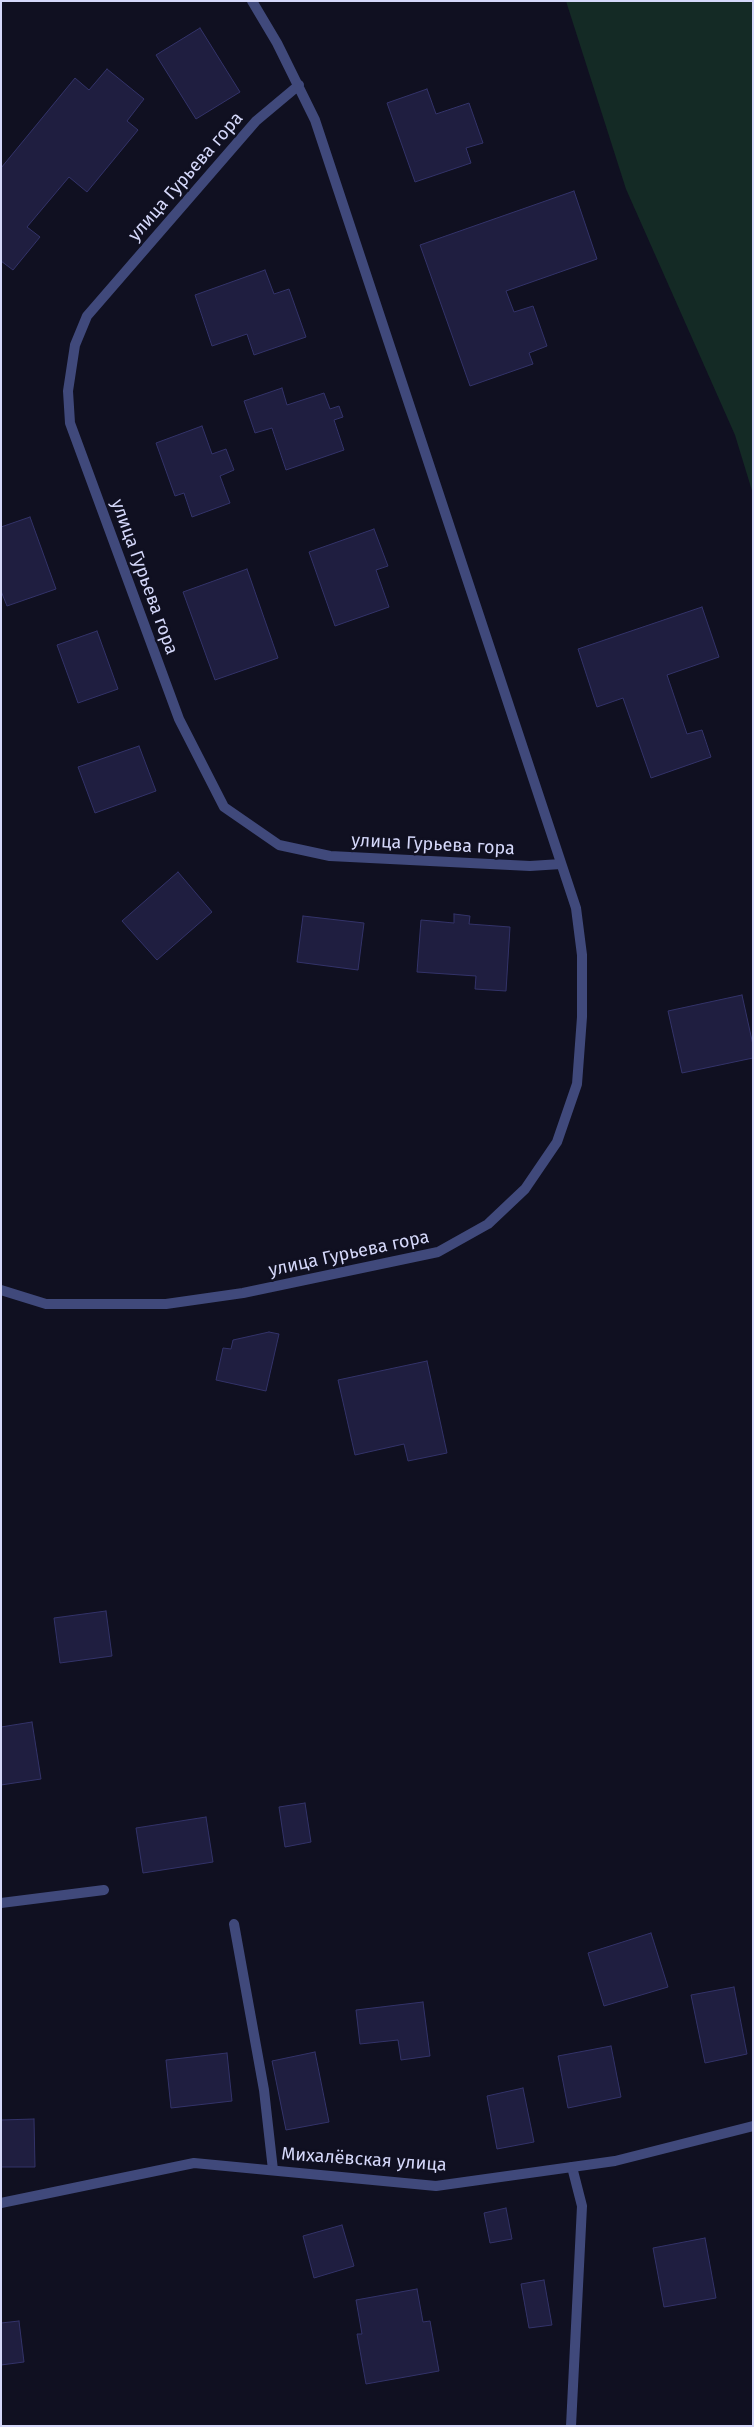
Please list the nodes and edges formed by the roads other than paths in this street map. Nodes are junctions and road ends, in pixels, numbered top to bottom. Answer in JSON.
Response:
{"nodes":[{"id":1,"x":252,"y":1,"type":"edge"},
{"id":2,"x":299,"y":85,"type":"junction"},
{"id":3,"x":561,"y":864,"type":"junction"},
{"id":4,"x":1,"y":1290,"type":"edge"},
{"id":5,"x":104,"y":1890,"type":"dead end"},
{"id":6,"x":1,"y":1903,"type":"edge"},
{"id":7,"x":234,"y":1924,"type":"dead end"},
{"id":8,"x":753,"y":2126,"type":"edge"},
{"id":9,"x":572,"y":2167,"type":"junction"},
{"id":10,"x":272,"y":2170,"type":"junction"},
{"id":11,"x":1,"y":2203,"type":"edge"},
{"id":12,"x":572,"y":2426,"type":"edge"}],
"edges":[{"from":1,"to":2,"type":"street","name":"улица Гурьева гора"},
{"from":2,"to":3,"type":"street","name":"улица Гурьева гора"},
{"from":2,"to":3,"type":"street","name":"улица Гурьева гора"},
{"from":3,"to":4,"type":"street","name":"улица Гурьева гора"},
{"from":5,"to":6,"type":"street"},
{"from":7,"to":10,"type":"street"},
{"from":8,"to":9,"type":"street","name":"Михалёвская улица"},
{"from":9,"to":10,"type":"street","name":"Михалёвская улица"},
{"from":9,"to":12,"type":"street"},
{"from":10,"to":11,"type":"street","name":"Михалёвская улица"}]}
